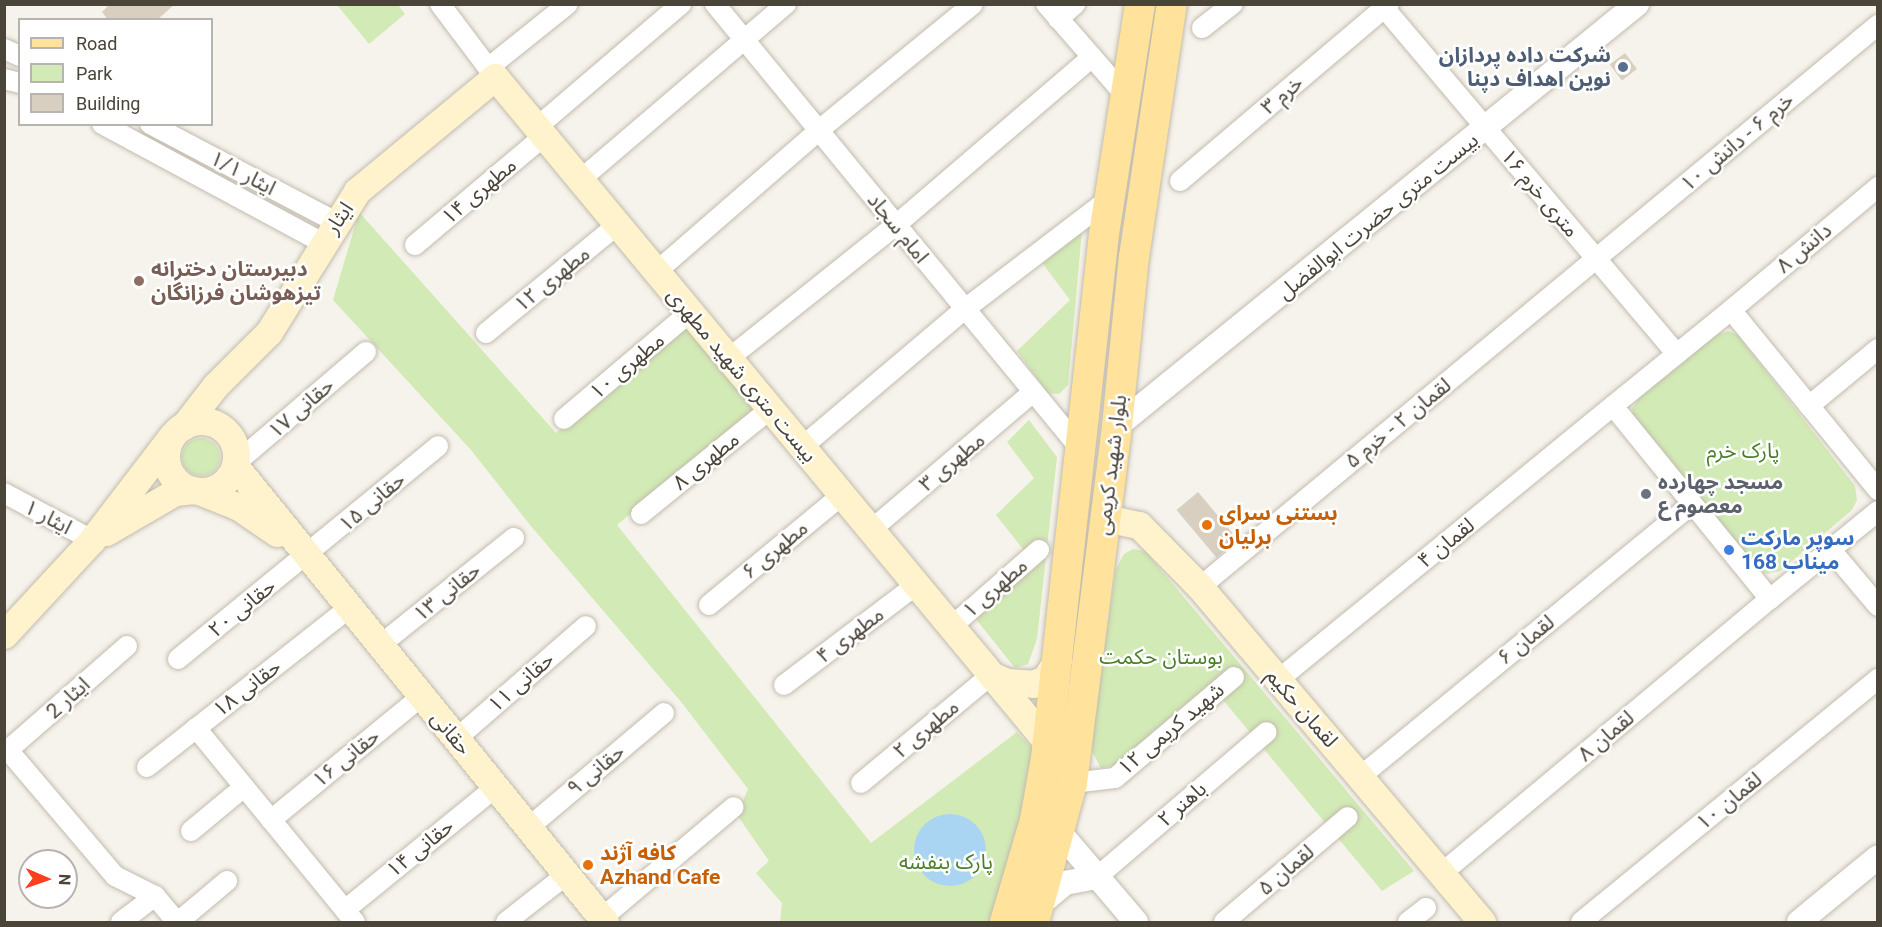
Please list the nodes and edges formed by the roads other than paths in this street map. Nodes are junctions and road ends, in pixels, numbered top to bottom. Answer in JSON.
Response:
{"nodes":[{"id":1,"x":440,"y":4,"type":"edge"},
{"id":2,"x":568,"y":4,"type":"edge"},
{"id":3,"x":681,"y":4,"type":"edge"},
{"id":4,"x":715,"y":4,"type":"edge"},
{"id":5,"x":786,"y":4,"type":"edge"},
{"id":6,"x":973,"y":4,"type":"edge"},
{"id":7,"x":1075,"y":4,"type":"edge"},
{"id":8,"x":1140,"y":4,"type":"edge"},
{"id":9,"x":1172,"y":4,"type":"edge"},
{"id":10,"x":1233,"y":4,"type":"edge"},
{"id":11,"x":1637,"y":4,"type":"edge"},
{"id":12,"x":1385,"y":6,"type":"edge"},
{"id":13,"x":1052,"y":12,"type":"edge"},
{"id":14,"x":1878,"y":25,"type":"edge"},
{"id":15,"x":1202,"y":28,"type":"dead end"},
{"id":16,"x":744,"y":40,"type":"junction"},
{"id":17,"x":4,"y":49,"type":"edge"},
{"id":18,"x":18,"y":56,"type":"edge"},
{"id":19,"x":1092,"y":57,"type":"junction"},
{"id":20,"x":491,"y":73,"type":"junction"},
{"id":21,"x":1126,"y":96,"type":"junction"},
{"id":22,"x":106,"y":126,"type":"edge"},
{"id":23,"x":153,"y":126,"type":"edge"},
{"id":24,"x":1486,"y":128,"type":"junction"},
{"id":25,"x":818,"y":130,"type":"junction"},
{"id":26,"x":540,"y":132,"type":"junction"},
{"id":27,"x":580,"y":180,"type":"junction"},
{"id":28,"x":1180,"y":181,"type":"dead end"},
{"id":29,"x":1878,"y":187,"type":"edge"},
{"id":30,"x":1110,"y":198,"type":"junction"},
{"id":31,"x":618,"y":225,"type":"junction"},
{"id":32,"x":896,"y":225,"type":"junction"},
{"id":33,"x":329,"y":232,"type":"junction"},
{"id":34,"x":415,"y":245,"type":"dead end"},
{"id":35,"x":1597,"y":260,"type":"junction"},
{"id":36,"x":656,"y":272,"type":"junction"},
{"id":37,"x":965,"y":309,"type":"junction"},
{"id":38,"x":1731,"y":310,"type":"junction"},
{"id":39,"x":690,"y":312,"type":"junction"},
{"id":40,"x":486,"y":333,"type":"dead end"},
{"id":41,"x":1878,"y":349,"type":"edge"},
{"id":42,"x":366,"y":352,"type":"dead end"},
{"id":43,"x":1677,"y":354,"type":"junction"},
{"id":44,"x":728,"y":359,"type":"junction"},
{"id":45,"x":215,"y":386,"type":"junction"},
{"id":46,"x":1033,"y":392,"type":"junction"},
{"id":47,"x":1613,"y":406,"type":"junction"},
{"id":48,"x":1809,"y":406,"type":"junction"},
{"id":49,"x":770,"y":409,"type":"junction"},
{"id":50,"x":564,"y":419,"type":"dead end"},
{"id":51,"x":215,"y":423,"type":"junction"},
{"id":52,"x":1117,"y":426,"type":"junction"},
{"id":53,"x":178,"y":431,"type":"junction"},
{"id":54,"x":438,"y":446,"type":"dead end"},
{"id":55,"x":802,"y":447,"type":"junction"},
{"id":56,"x":1082,"y":451,"type":"junction"},
{"id":57,"x":236,"y":465,"type":"junction"},
{"id":58,"x":1878,"y":490,"type":"edge"},
{"id":59,"x":196,"y":491,"type":"junction"},
{"id":60,"x":4,"y":494,"type":"edge"},
{"id":61,"x":842,"y":495,"type":"junction"},
{"id":62,"x":1692,"y":504,"type":"junction"},
{"id":63,"x":1878,"y":511,"type":"edge"},
{"id":64,"x":641,"y":514,"type":"dead end"},
{"id":65,"x":1105,"y":518,"type":"junction"},
{"id":66,"x":871,"y":530,"type":"junction"},
{"id":67,"x":514,"y":538,"type":"dead end"},
{"id":68,"x":92,"y":540,"type":"junction"},
{"id":69,"x":1831,"y":549,"type":"junction"},
{"id":70,"x":1039,"y":550,"type":"dead end"},
{"id":71,"x":301,"y":551,"type":"junction"},
{"id":72,"x":916,"y":585,"type":"junction"},
{"id":73,"x":1200,"y":587,"type":"junction"},
{"id":74,"x":1770,"y":599,"type":"junction"},
{"id":75,"x":709,"y":605,"type":"dead end"},
{"id":76,"x":1878,"y":606,"type":"edge"},
{"id":77,"x":348,"y":609,"type":"junction"},
{"id":78,"x":586,"y":626,"type":"dead end"},
{"id":79,"x":951,"y":627,"type":"junction"},
{"id":80,"x":4,"y":635,"type":"edge"},
{"id":81,"x":127,"y":645,"type":"dead end"},
{"id":82,"x":379,"y":646,"type":"junction"},
{"id":83,"x":178,"y":659,"type":"dead end"},
{"id":84,"x":1058,"y":659,"type":"junction"},
{"id":85,"x":991,"y":675,"type":"junction"},
{"id":86,"x":1234,"y":677,"type":"dead end"},
{"id":87,"x":1878,"y":679,"type":"edge"},
{"id":88,"x":1278,"y":680,"type":"junction"},
{"id":89,"x":784,"y":685,"type":"dead end"},
{"id":90,"x":421,"y":697,"type":"junction"},
{"id":91,"x":664,"y":713,"type":"dead end"},
{"id":92,"x":196,"y":728,"type":"junction"},
{"id":93,"x":1267,"y":732,"type":"dead end"},
{"id":94,"x":456,"y":739,"type":"junction"},
{"id":95,"x":1048,"y":743,"type":"junction"},
{"id":96,"x":147,"y":767,"type":"dead end"},
{"id":97,"x":1361,"y":776,"type":"junction"},
{"id":98,"x":861,"y":783,"type":"dead end"},
{"id":99,"x":1072,"y":783,"type":"junction"},
{"id":100,"x":244,"y":787,"type":"junction"},
{"id":101,"x":496,"y":787,"type":"junction"},
{"id":102,"x":734,"y":807,"type":"dead end"},
{"id":103,"x":1348,"y":817,"type":"dead end"},
{"id":104,"x":271,"y":820,"type":"junction"},
{"id":105,"x":528,"y":828,"type":"junction"},
{"id":106,"x":192,"y":831,"type":"dead end"},
{"id":107,"x":1061,"y":834,"type":"junction"},
{"id":108,"x":1878,"y":857,"type":"edge"},
{"id":109,"x":1442,"y":873,"type":"junction"},
{"id":110,"x":566,"y":875,"type":"junction"},
{"id":111,"x":1097,"y":877,"type":"junction"},
{"id":112,"x":226,"y":881,"type":"dead end"},
{"id":113,"x":155,"y":896,"type":"junction"},
{"id":114,"x":1426,"y":908,"type":"dead end"},
{"id":115,"x":1037,"y":913,"type":"edge"},
{"id":116,"x":350,"y":916,"type":"edge"},
{"id":117,"x":604,"y":920,"type":"edge"},
{"id":118,"x":121,"y":922,"type":"edge"},
{"id":119,"x":177,"y":922,"type":"edge"},
{"id":120,"x":506,"y":922,"type":"edge"},
{"id":121,"x":1005,"y":922,"type":"edge"},
{"id":122,"x":1136,"y":922,"type":"edge"},
{"id":123,"x":1224,"y":922,"type":"edge"},
{"id":124,"x":1408,"y":922,"type":"edge"},
{"id":125,"x":1482,"y":922,"type":"edge"},
{"id":126,"x":1581,"y":922,"type":"edge"},
{"id":127,"x":1799,"y":922,"type":"edge"}],
"edges":[{"from":1,"to":20,"type":"street","name":"بیست متری شهید مطهری"},
{"from":2,"to":20,"type":"street"},
{"from":3,"to":26,"type":"street","name":"مطهری ۱۴"},
{"from":4,"to":16,"type":"street","name":"امام سجاد"},
{"from":5,"to":16,"type":"street"},
{"from":6,"to":25,"type":"street"},
{"from":7,"to":13,"type":"street"},
{"from":8,"to":21,"type":"main road","name":"بلوار شهید کریمی"},
{"from":9,"to":52,"type":"main road","name":"بلوار شهید کریمی"},
{"from":10,"to":15,"type":"street"},
{"from":11,"to":24,"type":"street","name":"بیست متری حضرت ابوالفضل"},
{"from":12,"to":24,"type":"street","name":"۱۶ متری خرم"},
{"from":12,"to":28,"type":"street","name":"خرم ۳"},
{"from":13,"to":19,"type":"street"},
{"from":14,"to":35,"type":"street","name":"خرم ۶ - دانش ۱۰"},
{"from":16,"to":25,"type":"street","name":"امام سجاد"},
{"from":16,"to":27,"type":"street"},
{"from":17,"to":18,"type":"street"},
{"from":19,"to":21,"type":"street"},
{"from":19,"to":32,"type":"street"},
{"from":20,"to":26,"type":"main road","name":"بیست متری شهید مطهری"},
{"from":20,"to":33,"type":"main road","name":"ایثار"},
{"from":21,"to":30,"type":"main road","name":"بلوار شهید کریمی"},
{"from":22,"to":33,"type":"street"},
{"from":23,"to":33,"type":"street","name":"ایثار ۱/۱"},
{"from":24,"to":35,"type":"street","name":"۱۶ متری خرم"},
{"from":24,"to":52,"type":"street","name":"بیست متری حضرت ابوالفضل"},
{"from":25,"to":32,"type":"street","name":"امام سجاد"},
{"from":25,"to":36,"type":"street"},
{"from":26,"to":27,"type":"main road","name":"بیست متری شهید مطهری"},
{"from":26,"to":34,"type":"street","name":"مطهری ۱۴"},
{"from":27,"to":31,"type":"main road","name":"بیست متری شهید مطهری"},
{"from":29,"to":38,"type":"street","name":"دانش ۸"},
{"from":30,"to":37,"type":"street"},
{"from":30,"to":56,"type":"main road","name":"بلوار شهید کریمی"},
{"from":31,"to":36,"type":"main road","name":"بیست متری شهید مطهری"},
{"from":31,"to":40,"type":"street","name":"مطهری ۱۲"},
{"from":32,"to":37,"type":"street","name":"امام سجاد"},
{"from":32,"to":44,"type":"street"},
{"from":33,"to":45,"type":"main road","name":"ایثار"},
{"from":35,"to":43,"type":"street","name":"۱۶ متری خرم"},
{"from":35,"to":73,"type":"street","name":"لقمان ۲ - خرم ۵"},
{"from":36,"to":39,"type":"main road","name":"بیست متری شهید مطهری"},
{"from":37,"to":46,"type":"street","name":"امام سجاد"},
{"from":37,"to":55,"type":"street"},
{"from":38,"to":43,"type":"street","name":"دانش ۸"},
{"from":38,"to":48,"type":"street"},
{"from":39,"to":44,"type":"main road","name":"بیست متری شهید مطهری"},
{"from":39,"to":50,"type":"street","name":"مطهری ۱۰"},
{"from":41,"to":48,"type":"street"},
{"from":42,"to":57,"type":"street","name":"حقانی ۱۷"},
{"from":43,"to":47,"type":"street","name":"لقمان ۴"},
{"from":44,"to":49,"type":"main road","name":"بیست متری شهید مطهری"},
{"from":45,"to":51,"type":"main road"},
{"from":45,"to":53,"type":"main road","name":"ایثار"},
{"from":46,"to":56,"type":"street","name":"امام سجاد"},
{"from":46,"to":66,"type":"street","name":"مطهری ۳"},
{"from":47,"to":62,"type":"street"},
{"from":47,"to":88,"type":"street","name":"لقمان ۴"},
{"from":48,"to":58,"type":"street"},
{"from":49,"to":55,"type":"main road","name":"بیست متری شهید مطهری"},
{"from":49,"to":64,"type":"street","name":"مطهری ۸"},
{"from":51,"to":53,"type":"main road"},
{"from":51,"to":57,"type":"main road"},
{"from":52,"to":65,"type":"main road","name":"بلوار شهید کریمی"},
{"from":53,"to":59,"type":"main road"},
{"from":53,"to":68,"type":"main road"},
{"from":54,"to":71,"type":"street","name":"حقانی ۱۵"},
{"from":55,"to":61,"type":"main road","name":"بیست متری شهید مطهری"},
{"from":56,"to":84,"type":"main road","name":"بلوار شهید کریمی"},
{"from":57,"to":59,"type":"main road"},
{"from":57,"to":71,"type":"main road","name":"حقانی"},
{"from":59,"to":68,"type":"main road"},
{"from":59,"to":71,"type":"main road"},
{"from":60,"to":68,"type":"street","name":"ایثار ۱"},
{"from":61,"to":66,"type":"main road","name":"بیست متری شهید مطهری"},
{"from":61,"to":75,"type":"street","name":"مطهری ۶"},
{"from":62,"to":74,"type":"street"},
{"from":62,"to":97,"type":"street","name":"لقمان ۶"},
{"from":63,"to":69,"type":"street","name":"لقمان ۸"},
{"from":65,"to":73,"type":"main road","name":"لقمان حکیم"},
{"from":65,"to":99,"type":"main road","name":"بلوار شهید کریمی"},
{"from":66,"to":72,"type":"main road","name":"بیست متری شهید مطهری"},
{"from":67,"to":82,"type":"street","name":"حقانی ۱۳"},
{"from":68,"to":80,"type":"main road"},
{"from":69,"to":74,"type":"street","name":"لقمان ۸"},
{"from":69,"to":76,"type":"street"},
{"from":70,"to":79,"type":"street","name":"مطهری ۱"},
{"from":71,"to":77,"type":"main road","name":"حقانی"},
{"from":71,"to":83,"type":"street","name":"حقانی ۲۰"},
{"from":72,"to":79,"type":"main road","name":"بیست متری شهید مطهری"},
{"from":72,"to":89,"type":"street","name":"مطهری ۴"},
{"from":73,"to":88,"type":"main road","name":"لقمان حکیم"},
{"from":74,"to":109,"type":"street","name":"لقمان ۸"},
{"from":77,"to":82,"type":"main road","name":"حقانی"},
{"from":77,"to":92,"type":"street","name":"حقانی ۱۸"},
{"from":78,"to":94,"type":"street","name":"حقانی ۱۱"},
{"from":79,"to":85,"type":"main road","name":"بیست متری شهید مطهری"},
{"from":81,"to":113,"type":"street","name":"ایثار 2"},
{"from":82,"to":90,"type":"main road","name":"حقانی"},
{"from":84,"to":85,"type":"main road"},
{"from":84,"to":95,"type":"main road","name":"بلوار شهید کریمی"},
{"from":85,"to":95,"type":"main road","name":"بیست متری شهید مطهری"},
{"from":85,"to":98,"type":"street","name":"مطهری ۲"},
{"from":86,"to":99,"type":"street","name":"شهید کریمی ۱۲"},
{"from":87,"to":126,"type":"street","name":"لقمان ۱۰"},
{"from":88,"to":97,"type":"main road","name":"لقمان حکیم"},
{"from":90,"to":94,"type":"main road","name":"حقانی"},
{"from":90,"to":104,"type":"street","name":"حقانی ۱۶"},
{"from":91,"to":105,"type":"street","name":"حقانی ۹"},
{"from":92,"to":96,"type":"street","name":"حقانی ۱۸"},
{"from":92,"to":100,"type":"street"},
{"from":93,"to":111,"type":"street","name":"باهنر ۲"},
{"from":94,"to":101,"type":"main road","name":"حقانی"},
{"from":95,"to":121,"type":"main road","name":"بلوار شهید کریمی"},
{"from":97,"to":109,"type":"main road","name":"لقمان حکیم"},
{"from":99,"to":107,"type":"main road","name":"بلوار شهید کریمی"},
{"from":100,"to":104,"type":"street"},
{"from":100,"to":106,"type":"street"},
{"from":101,"to":105,"type":"main road","name":"حقانی"},
{"from":101,"to":116,"type":"street","name":"حقانی ۱۴"},
{"from":102,"to":117,"type":"street"},
{"from":103,"to":123,"type":"street","name":"لقمان ۵"},
{"from":104,"to":116,"type":"street"},
{"from":105,"to":110,"type":"main road","name":"حقانی"},
{"from":107,"to":111,"type":"street"},
{"from":107,"to":115,"type":"main road","name":"بلوار شهید کریمی"},
{"from":108,"to":127,"type":"street"},
{"from":109,"to":125,"type":"main road","name":"لقمان حکیم"},
{"from":110,"to":117,"type":"main road","name":"حقانی"},
{"from":110,"to":120,"type":"street"},
{"from":111,"to":115,"type":"street"},
{"from":111,"to":122,"type":"street"},
{"from":112,"to":119,"type":"street"},
{"from":113,"to":118,"type":"street"},
{"from":113,"to":119,"type":"street"},
{"from":114,"to":124,"type":"street"}]}
